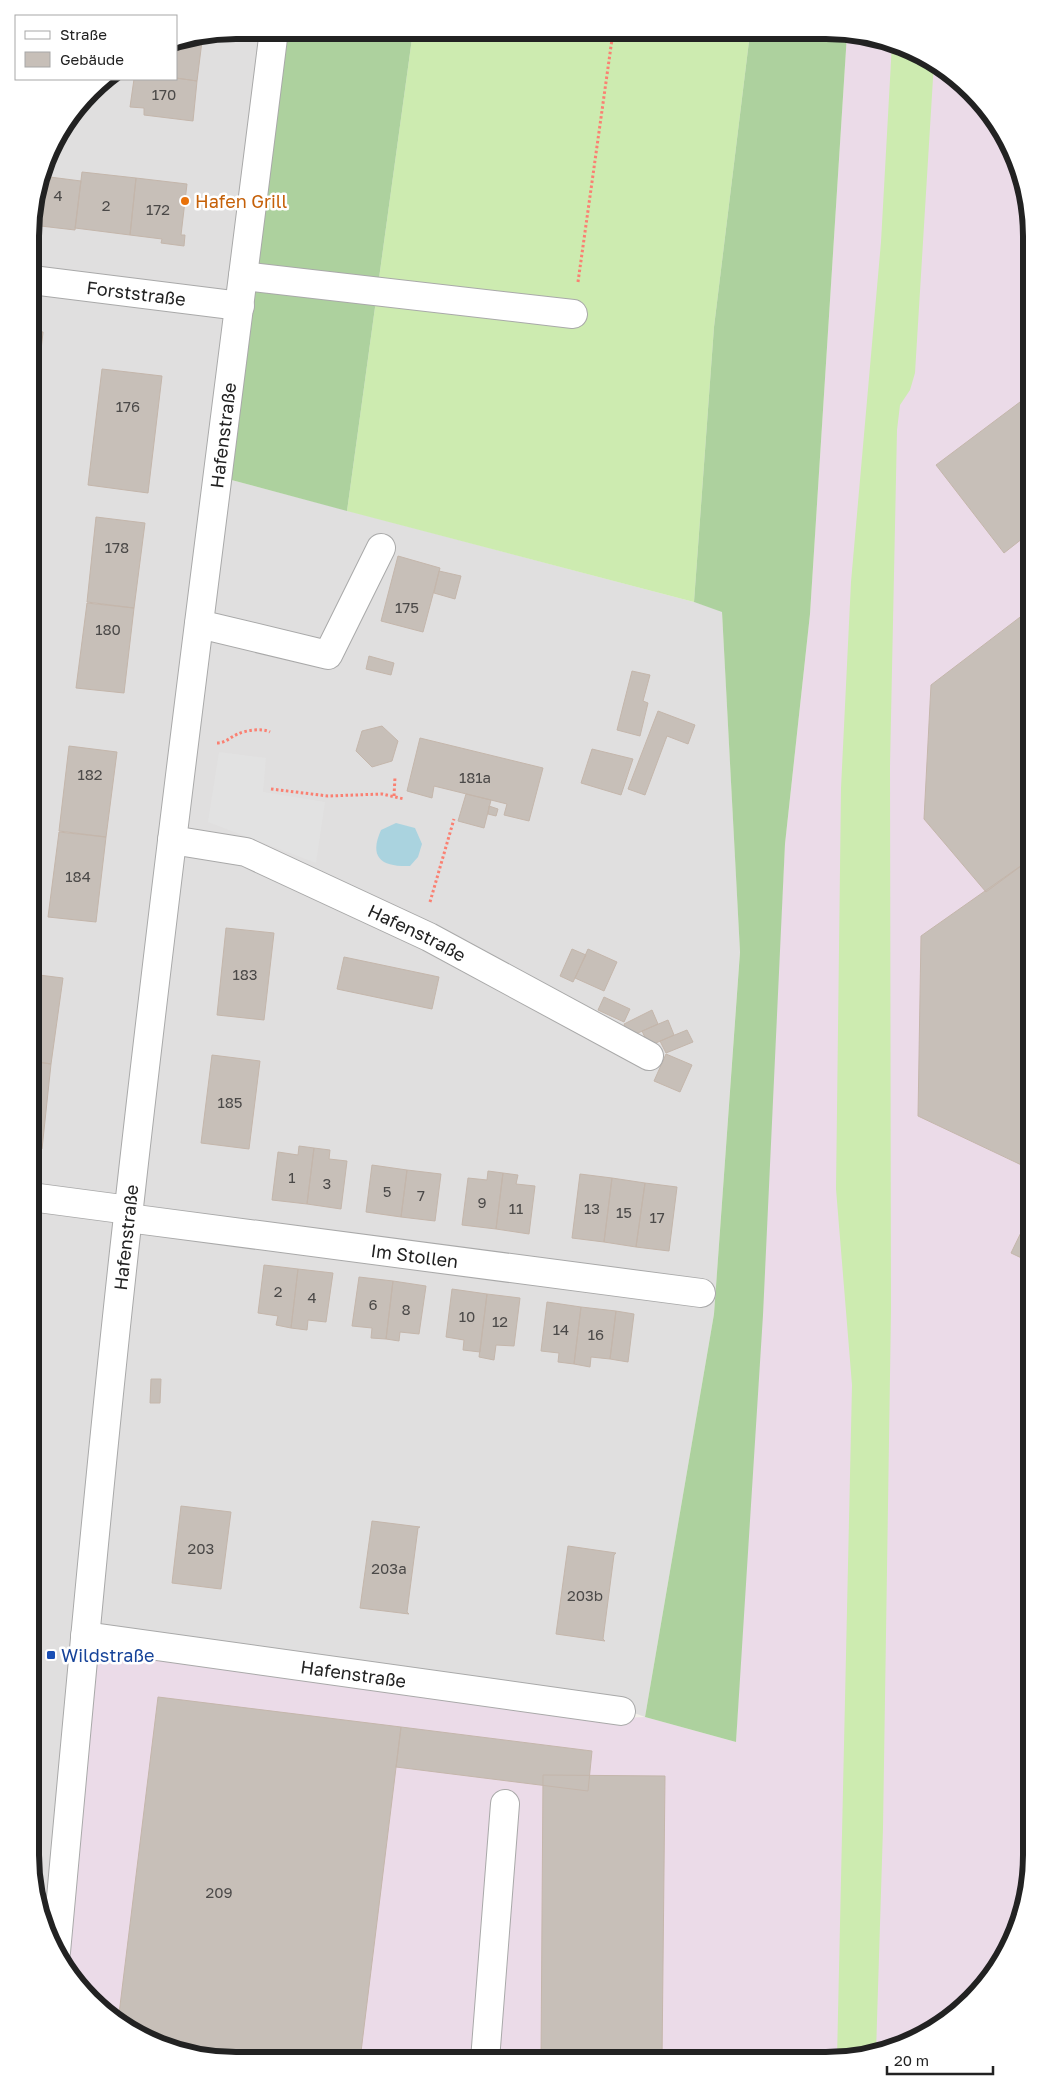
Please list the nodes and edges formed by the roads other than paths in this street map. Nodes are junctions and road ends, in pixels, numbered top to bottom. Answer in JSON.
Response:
{"nodes":[{"id":1,"x":273,"y":39,"type":"edge"},
{"id":2,"x":243,"y":276,"type":"junction"},
{"id":3,"x":39,"y":281,"type":"edge"},
{"id":4,"x":240,"y":306,"type":"junction"},
{"id":5,"x":574,"y":314,"type":"road end"},
{"id":6,"x":382,"y":548,"type":"dead end"},
{"id":7,"x":199,"y":624,"type":"junction"},
{"id":8,"x":172,"y":840,"type":"junction"},
{"id":9,"x":649,"y":1056,"type":"dead end"},
{"id":10,"x":39,"y":1198,"type":"edge"},
{"id":11,"x":128,"y":1214,"type":"junction"},
{"id":12,"x":701,"y":1293,"type":"dead end"},
{"id":13,"x":85,"y":1636,"type":"junction"},
{"id":14,"x":621,"y":1711,"type":"dead end"},
{"id":15,"x":505,"y":1804,"type":"dead end"},
{"id":16,"x":57,"y":1938,"type":"edge"},
{"id":17,"x":486,"y":2052,"type":"edge"}],
"edges":[{"from":1,"to":2,"type":"street","name":"Hafenstraße"},
{"from":2,"to":4,"type":"street","name":"Hafenstraße"},
{"from":2,"to":5,"type":"street"},
{"from":3,"to":4,"type":"street","name":"Forststraße"},
{"from":4,"to":7,"type":"street","name":"Hafenstraße"},
{"from":6,"to":7,"type":"street"},
{"from":7,"to":8,"type":"street","name":"Hafenstraße"},
{"from":8,"to":9,"type":"street","name":"Hafenstraße"},
{"from":8,"to":11,"type":"street","name":"Hafenstraße"},
{"from":10,"to":11,"type":"street","name":"Im Stollen"},
{"from":11,"to":12,"type":"street","name":"Im Stollen"},
{"from":11,"to":13,"type":"street","name":"Hafenstraße"},
{"from":13,"to":14,"type":"street","name":"Hafenstraße"},
{"from":13,"to":16,"type":"street","name":"Hafenstraße"},
{"from":15,"to":17,"type":"street"}]}
